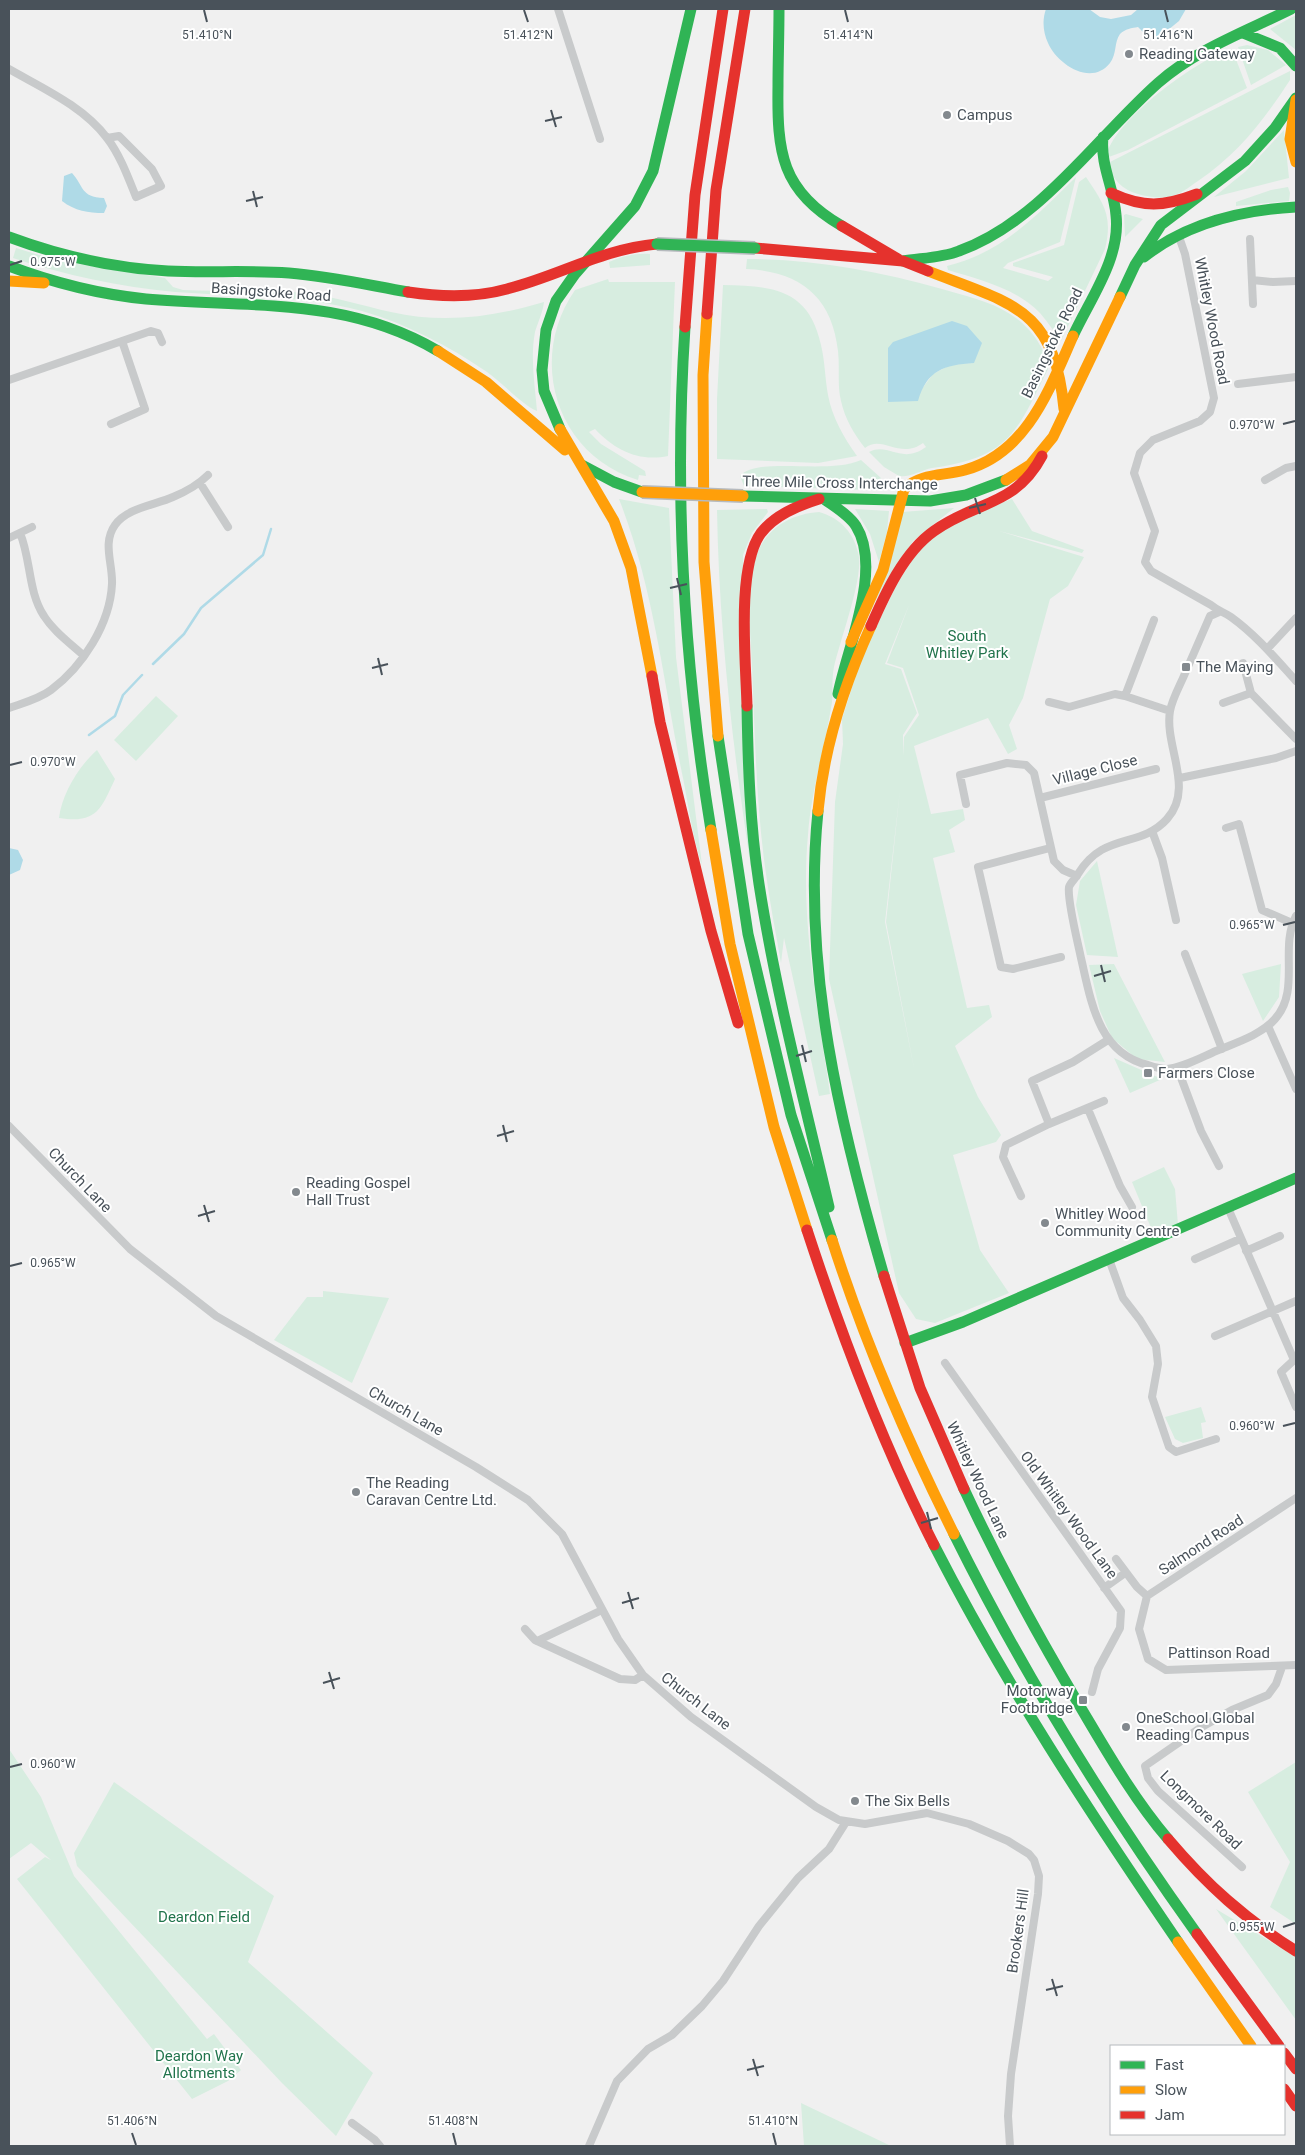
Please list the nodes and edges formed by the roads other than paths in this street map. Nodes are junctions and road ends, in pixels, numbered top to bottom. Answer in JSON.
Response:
{"nodes":[{"id":1,"x":558,"y":9,"type":"edge"},
{"id":2,"x":691,"y":9,"type":"edge"},
{"id":3,"x":724,"y":9,"type":"edge"},
{"id":4,"x":745,"y":9,"type":"edge"},
{"id":5,"x":779,"y":9,"type":"edge"},
{"id":6,"x":1291,"y":9,"type":"edge"},
{"id":7,"x":1243,"y":33,"type":"junction"},
{"id":8,"x":1296,"y":66,"type":"edge"},
{"id":9,"x":9,"y":68,"type":"edge"},
{"id":10,"x":1296,"y":98,"type":"edge"},
{"id":11,"x":1103,"y":137,"type":"junction"},
{"id":12,"x":107,"y":138,"type":"junction"},
{"id":13,"x":600,"y":139,"type":"dead end"},
{"id":14,"x":1296,"y":162,"type":"edge"},
{"id":15,"x":1207,"y":190,"type":"junction"},
{"id":16,"x":1111,"y":193,"type":"junction"},
{"id":17,"x":1296,"y":207,"type":"edge"},
{"id":18,"x":1178,"y":234,"type":"junction"},
{"id":19,"x":9,"y":237,"type":"edge"},
{"id":20,"x":1250,"y":239,"type":"dead end"},
{"id":21,"x":588,"y":260,"type":"junction"},
{"id":22,"x":902,"y":262,"type":"junction"},
{"id":23,"x":1135,"y":265,"type":"junction"},
{"id":24,"x":9,"y":266,"type":"edge"},
{"id":25,"x":1252,"y":280,"type":"junction"},
{"id":26,"x":9,"y":281,"type":"edge"},
{"id":27,"x":1296,"y":281,"type":"edge"},
{"id":28,"x":66,"y":286,"type":"junction"},
{"id":29,"x":1253,"y":304,"type":"dead end"},
{"id":30,"x":122,"y":341,"type":"junction"},
{"id":31,"x":162,"y":342,"type":"dead end"},
{"id":32,"x":1059,"y":367,"type":"junction"},
{"id":33,"x":1296,"y":377,"type":"edge"},
{"id":34,"x":9,"y":380,"type":"edge"},
{"id":35,"x":1238,"y":384,"type":"dead end"},
{"id":36,"x":1064,"y":413,"type":"junction"},
{"id":37,"x":111,"y":424,"type":"dead end"},
{"id":38,"x":1044,"y":452,"type":"junction"},
{"id":39,"x":578,"y":462,"type":"junction"},
{"id":40,"x":1296,"y":466,"type":"edge"},
{"id":41,"x":208,"y":475,"type":"dead end"},
{"id":42,"x":1265,"y":480,"type":"dead end"},
{"id":43,"x":200,"y":483,"type":"junction"},
{"id":44,"x":821,"y":499,"type":"junction"},
{"id":45,"x":899,"y":501,"type":"junction"},
{"id":46,"x":32,"y":527,"type":"dead end"},
{"id":47,"x":228,"y":527,"type":"dead end"},
{"id":48,"x":20,"y":533,"type":"junction"},
{"id":49,"x":9,"y":538,"type":"edge"},
{"id":50,"x":1219,"y":612,"type":"junction"},
{"id":51,"x":1296,"y":618,"type":"edge"},
{"id":52,"x":1154,"y":620,"type":"dead end"},
{"id":53,"x":851,"y":642,"type":"junction"},
{"id":54,"x":1267,"y":649,"type":"junction"},
{"id":55,"x":83,"y":655,"type":"junction"},
{"id":56,"x":1244,"y":663,"type":"dead end"},
{"id":57,"x":1296,"y":681,"type":"edge"},
{"id":58,"x":1251,"y":693,"type":"junction"},
{"id":59,"x":1125,"y":696,"type":"junction"},
{"id":60,"x":1049,"y":702,"type":"dead end"},
{"id":61,"x":1223,"y":703,"type":"dead end"},
{"id":62,"x":9,"y":708,"type":"edge"},
{"id":63,"x":1170,"y":711,"type":"junction"},
{"id":64,"x":836,"y":716,"type":"junction"},
{"id":65,"x":1296,"y":739,"type":"edge"},
{"id":66,"x":1296,"y":750,"type":"edge"},
{"id":67,"x":1156,"y":768,"type":"dead end"},
{"id":68,"x":1180,"y":778,"type":"junction"},
{"id":69,"x":1040,"y":798,"type":"junction"},
{"id":70,"x":966,"y":804,"type":"dead end"},
{"id":71,"x":1226,"y":828,"type":"dead end"},
{"id":72,"x":1152,"y":831,"type":"junction"},
{"id":73,"x":1050,"y":848,"type":"junction"},
{"id":74,"x":1077,"y":876,"type":"junction"},
{"id":75,"x":1176,"y":920,"type":"dead end"},
{"id":76,"x":1294,"y":920,"type":"edge"},
{"id":77,"x":1185,"y":954,"type":"dead end"},
{"id":78,"x":1061,"y":958,"type":"dead end"},
{"id":79,"x":1268,"y":1026,"type":"junction"},
{"id":80,"x":1108,"y":1040,"type":"junction"},
{"id":81,"x":1222,"y":1049,"type":"junction"},
{"id":82,"x":1177,"y":1067,"type":"junction"},
{"id":83,"x":762,"y":1088,"type":"junction"},
{"id":84,"x":1296,"y":1089,"type":"edge"},
{"id":85,"x":1104,"y":1101,"type":"dead end"},
{"id":86,"x":1088,"y":1109,"type":"junction"},
{"id":87,"x":1049,"y":1124,"type":"junction"},
{"id":88,"x":9,"y":1126,"type":"edge"},
{"id":89,"x":1220,"y":1166,"type":"dead end"},
{"id":90,"x":1296,"y":1178,"type":"edge"},
{"id":91,"x":1021,"y":1196,"type":"dead end"},
{"id":92,"x":1132,"y":1207,"type":"dead end"},
{"id":93,"x":1228,"y":1208,"type":"junction"},
{"id":94,"x":1280,"y":1236,"type":"dead end"},
{"id":95,"x":1240,"y":1239,"type":"junction"},
{"id":96,"x":1246,"y":1251,"type":"junction"},
{"id":97,"x":1195,"y":1259,"type":"dead end"},
{"id":98,"x":1109,"y":1260,"type":"junction"},
{"id":99,"x":845,"y":1282,"type":"junction"},
{"id":100,"x":1296,"y":1301,"type":"edge"},
{"id":101,"x":1274,"y":1311,"type":"junction"},
{"id":102,"x":1215,"y":1336,"type":"dead end"},
{"id":103,"x":905,"y":1343,"type":"junction"},
{"id":104,"x":1295,"y":1360,"type":"edge"},
{"id":105,"x":945,"y":1363,"type":"dead end"},
{"id":106,"x":1296,"y":1407,"type":"edge"},
{"id":107,"x":1216,"y":1439,"type":"dead end"},
{"id":108,"x":1296,"y":1498,"type":"edge"},
{"id":109,"x":1116,"y":1559,"type":"dead end"},
{"id":110,"x":1125,"y":1573,"type":"junction"},
{"id":111,"x":1104,"y":1588,"type":"junction"},
{"id":112,"x":1147,"y":1596,"type":"junction"},
{"id":113,"x":602,"y":1610,"type":"junction"},
{"id":114,"x":525,"y":1629,"type":"dead end"},
{"id":115,"x":537,"y":1641,"type":"junction"},
{"id":116,"x":1296,"y":1665,"type":"edge"},
{"id":117,"x":1282,"y":1667,"type":"junction"},
{"id":118,"x":643,"y":1675,"type":"junction"},
{"id":119,"x":1092,"y":1692,"type":"dead end"},
{"id":120,"x":846,"y":1822,"type":"junction"},
{"id":121,"x":1242,"y":1867,"type":"dead end"},
{"id":122,"x":1296,"y":1951,"type":"edge"},
{"id":123,"x":1251,"y":2045,"type":"edge"},
{"id":124,"x":1278,"y":2045,"type":"edge"},
{"id":125,"x":1285,"y":2054,"type":"edge"},
{"id":126,"x":1296,"y":2069,"type":"edge"},
{"id":127,"x":1285,"y":2090,"type":"edge"},
{"id":128,"x":1296,"y":2106,"type":"edge"},
{"id":129,"x":352,"y":2123,"type":"dead end"},
{"id":130,"x":380,"y":2146,"type":"edge"},
{"id":131,"x":589,"y":2146,"type":"edge"},
{"id":132,"x":1010,"y":2146,"type":"edge"}],
"edges":[{"from":1,"to":13,"type":"street"},
{"from":2,"to":21,"type":"main road"},
{"from":3,"to":83,"type":"main road"},
{"from":4,"to":99,"type":"main road"},
{"from":5,"to":22,"type":"main road"},
{"from":6,"to":7,"type":"main road"},
{"from":7,"to":8,"type":"main road"},
{"from":7,"to":11,"type":"main road"},
{"from":9,"to":12,"type":"street"},
{"from":10,"to":14,"type":"main road"},
{"from":10,"to":15,"type":"main road"},
{"from":11,"to":16,"type":"main road","name":"Basingstoke Road"},
{"from":11,"to":22,"type":"main road"},
{"from":12,"to":12,"type":"street"},
{"from":15,"to":16,"type":"main road"},
{"from":15,"to":23,"type":"main road"},
{"from":16,"to":32,"type":"main road","name":"Basingstoke Road"},
{"from":17,"to":18,"type":"main road"},
{"from":18,"to":23,"type":"main road"},
{"from":18,"to":50,"type":"street","name":"Whitley Wood Road"},
{"from":19,"to":21,"type":"main road","name":"Basingstoke Road"},
{"from":20,"to":25,"type":"street"},
{"from":21,"to":22,"type":"main road","bridge":true},
{"from":21,"to":39,"type":"main road"},
{"from":22,"to":32,"type":"main road"},
{"from":23,"to":36,"type":"main road"},
{"from":24,"to":28,"type":"main road","name":"Basingstoke Road"},
{"from":25,"to":27,"type":"street"},
{"from":25,"to":29,"type":"street"},
{"from":26,"to":28,"type":"main road"},
{"from":28,"to":39,"type":"main road","name":"Basingstoke Road"},
{"from":30,"to":31,"type":"street"},
{"from":30,"to":34,"type":"street"},
{"from":30,"to":37,"type":"street"},
{"from":32,"to":36,"type":"main road"},
{"from":32,"to":45,"type":"main road","name":"Basingstoke Road"},
{"from":33,"to":35,"type":"street"},
{"from":36,"to":38,"type":"main road","name":"Three Mile Cross Interchange"},
{"from":38,"to":45,"type":"main road","name":"Three Mile Cross Interchange"},
{"from":38,"to":64,"type":"main road"},
{"from":39,"to":44,"type":"main road","name":"Three Mile Cross Interchange","bridge":true},
{"from":39,"to":83,"type":"main road"},
{"from":40,"to":42,"type":"street"},
{"from":41,"to":43,"type":"street"},
{"from":43,"to":47,"type":"street"},
{"from":43,"to":55,"type":"street"},
{"from":44,"to":45,"type":"main road","name":"Three Mile Cross Interchange"},
{"from":44,"to":53,"type":"main road"},
{"from":44,"to":99,"type":"main road"},
{"from":45,"to":53,"type":"main road"},
{"from":46,"to":48,"type":"street"},
{"from":48,"to":49,"type":"street"},
{"from":48,"to":55,"type":"street"},
{"from":50,"to":54,"type":"street","name":"Whitley Wood Road"},
{"from":50,"to":63,"type":"street"},
{"from":51,"to":54,"type":"street"},
{"from":52,"to":59,"type":"street"},
{"from":53,"to":64,"type":"main road"},
{"from":54,"to":57,"type":"street","name":"Whitley Wood Road"},
{"from":55,"to":62,"type":"street"},
{"from":56,"to":58,"type":"street"},
{"from":58,"to":61,"type":"street"},
{"from":58,"to":65,"type":"street"},
{"from":59,"to":60,"type":"street"},
{"from":59,"to":63,"type":"street"},
{"from":63,"to":68,"type":"street"},
{"from":64,"to":103,"type":"main road","name":"Whitley Wood Lane"},
{"from":66,"to":68,"type":"street"},
{"from":67,"to":69,"type":"street","name":"Village Close"},
{"from":68,"to":72,"type":"street"},
{"from":69,"to":70,"type":"street"},
{"from":69,"to":73,"type":"street"},
{"from":71,"to":76,"type":"street"},
{"from":72,"to":74,"type":"street"},
{"from":72,"to":75,"type":"street"},
{"from":73,"to":74,"type":"street"},
{"from":73,"to":78,"type":"street"},
{"from":74,"to":80,"type":"street"},
{"from":76,"to":79,"type":"street"},
{"from":77,"to":81,"type":"street"},
{"from":79,"to":81,"type":"street"},
{"from":79,"to":84,"type":"street"},
{"from":80,"to":82,"type":"street"},
{"from":80,"to":87,"type":"street"},
{"from":81,"to":82,"type":"street"},
{"from":82,"to":89,"type":"street"},
{"from":83,"to":123,"type":"main road"},
{"from":85,"to":86,"type":"street"},
{"from":86,"to":87,"type":"street"},
{"from":86,"to":92,"type":"street"},
{"from":87,"to":91,"type":"street"},
{"from":88,"to":113,"type":"street","name":"Church Lane"},
{"from":90,"to":93,"type":"main road"},
{"from":93,"to":95,"type":"street"},
{"from":93,"to":98,"type":"main road"},
{"from":94,"to":96,"type":"street"},
{"from":95,"to":96,"type":"street"},
{"from":95,"to":97,"type":"street"},
{"from":96,"to":101,"type":"street"},
{"from":98,"to":103,"type":"main road"},
{"from":98,"to":107,"type":"street"},
{"from":99,"to":124,"type":"main road"},
{"from":100,"to":101,"type":"street"},
{"from":101,"to":102,"type":"street"},
{"from":101,"to":104,"type":"street"},
{"from":103,"to":122,"type":"main road","name":"Whitley Wood Lane"},
{"from":104,"to":106,"type":"street"},
{"from":105,"to":111,"type":"street","name":"Old Whitley Wood Lane"},
{"from":108,"to":112,"type":"street","name":"Salmond Road"},
{"from":109,"to":110,"type":"street"},
{"from":110,"to":111,"type":"street"},
{"from":110,"to":112,"type":"street"},
{"from":111,"to":119,"type":"street","name":"Old Whitley Wood Lane"},
{"from":112,"to":117,"type":"street","name":"Pattinson Road"},
{"from":113,"to":115,"type":"street"},
{"from":113,"to":118,"type":"street","name":"Church Lane"},
{"from":114,"to":115,"type":"street"},
{"from":115,"to":118,"type":"street"},
{"from":116,"to":117,"type":"street","name":"Pattinson Road"},
{"from":117,"to":121,"type":"street","name":"Longmore Road"},
{"from":118,"to":120,"type":"street","name":"Church Lane"},
{"from":120,"to":131,"type":"street"},
{"from":120,"to":132,"type":"street","name":"Brookers Hill"},
{"from":125,"to":126,"type":"main road"},
{"from":127,"to":128,"type":"main road"},
{"from":129,"to":130,"type":"street"}]}
